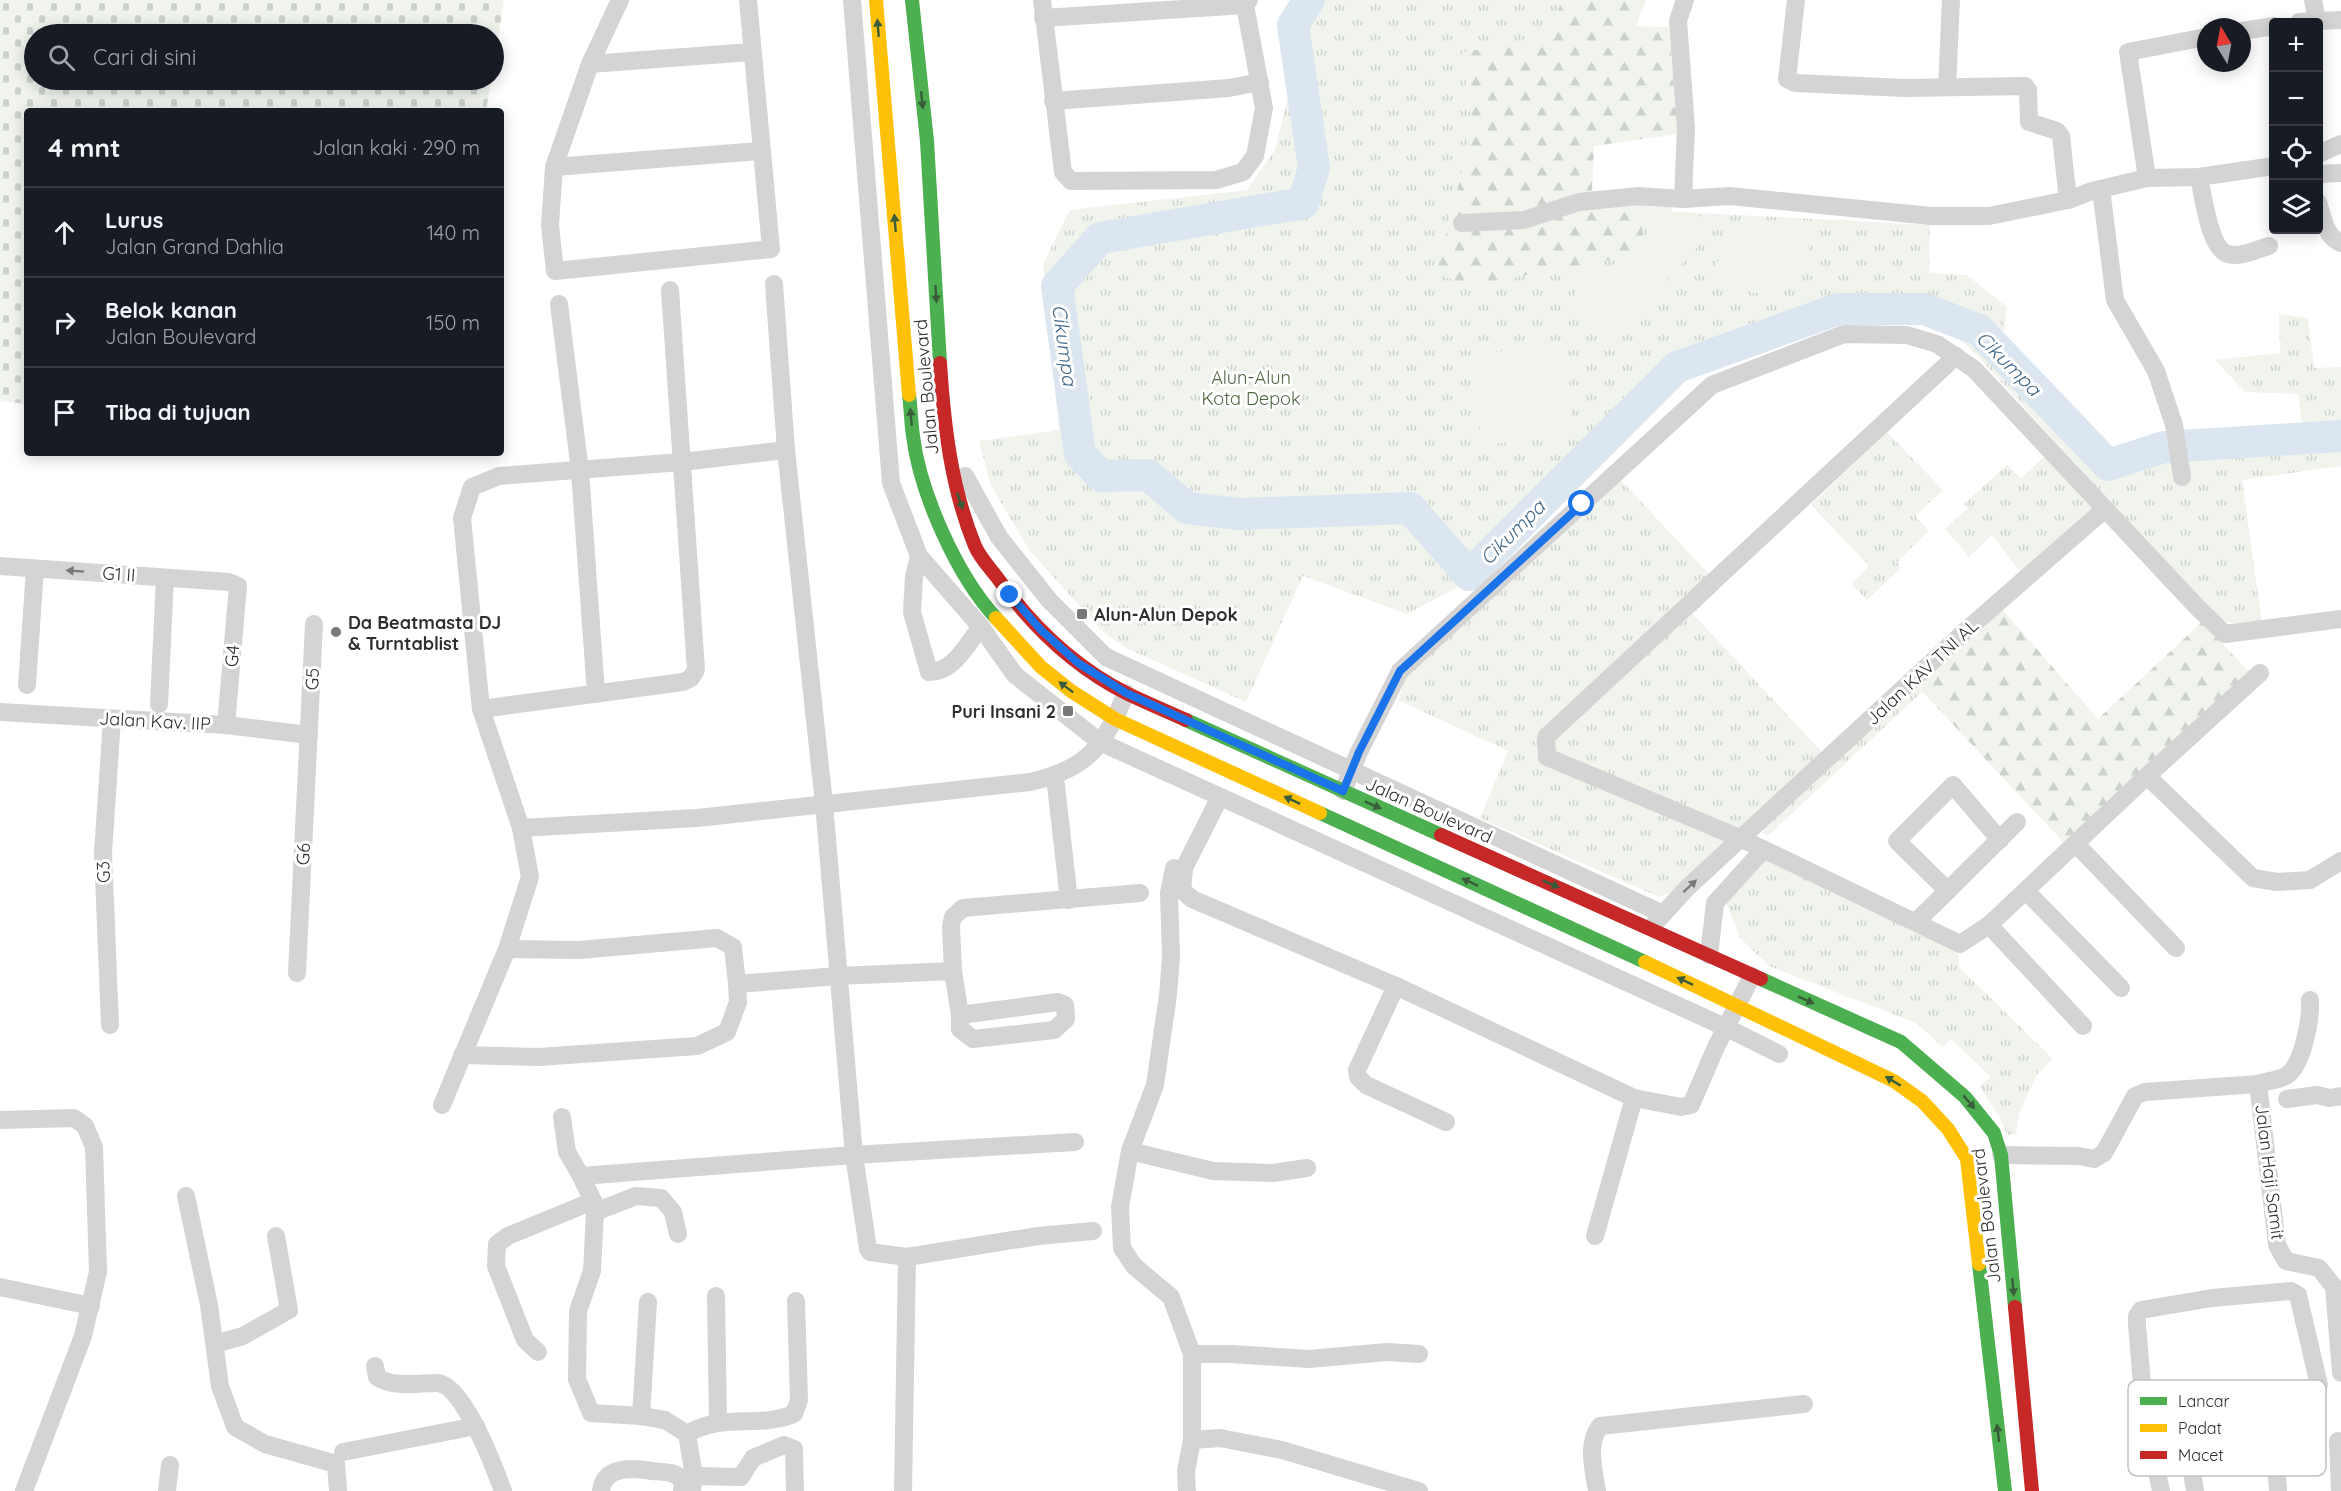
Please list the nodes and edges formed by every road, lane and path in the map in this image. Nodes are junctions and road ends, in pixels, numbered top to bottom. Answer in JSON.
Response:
{"nodes":[{"id":1,"x":621,"y":0,"type":"edge"},
{"id":2,"x":748,"y":0,"type":"edge"},
{"id":3,"x":852,"y":0,"type":"edge"},
{"id":4,"x":876,"y":0,"type":"edge"},
{"id":5,"x":912,"y":0,"type":"edge"},
{"id":6,"x":1685,"y":0,"type":"edge"},
{"id":7,"x":1796,"y":0,"type":"edge"},
{"id":8,"x":1951,"y":0,"type":"edge"},
{"id":9,"x":2313,"y":0,"type":"edge"},
{"id":10,"x":1247,"y":3,"type":"edge"},
{"id":11,"x":1042,"y":9,"type":"edge"},
{"id":12,"x":2309,"y":18,"type":"edge"},
{"id":13,"x":2341,"y":20,"type":"edge"},
{"id":14,"x":2323,"y":21,"type":"edge"},
{"id":15,"x":2269,"y":27,"type":"edge"},
{"id":16,"x":2251,"y":30,"type":"edge"},
{"id":17,"x":2197,"y":39,"type":"edge"},
{"id":18,"x":751,"y":52,"type":"junction"},
{"id":19,"x":590,"y":64,"type":"junction"},
{"id":20,"x":1260,"y":82,"type":"junction"},
{"id":21,"x":1947,"y":87,"type":"junction"},
{"id":22,"x":1053,"y":101,"type":"junction"},
{"id":23,"x":2341,"y":144,"type":"edge"},
{"id":24,"x":760,"y":151,"type":"junction"},
{"id":25,"x":2323,"y":152,"type":"edge"},
{"id":26,"x":554,"y":167,"type":"junction"},
{"id":27,"x":2269,"y":167,"type":"edge"},
{"id":28,"x":2341,"y":173,"type":"edge"},
{"id":29,"x":2323,"y":174,"type":"edge"},
{"id":30,"x":2199,"y":177,"type":"junction"},
{"id":31,"x":2147,"y":178,"type":"junction"},
{"id":32,"x":2101,"y":189,"type":"junction"},
{"id":33,"x":1683,"y":199,"type":"junction"},
{"id":34,"x":2068,"y":200,"type":"junction"},
{"id":35,"x":2323,"y":216,"type":"edge"},
{"id":36,"x":1462,"y":223,"type":"dead end"},
{"id":37,"x":2341,"y":243,"type":"edge"},
{"id":38,"x":2269,"y":246,"type":"dead end"},
{"id":39,"x":774,"y":285,"type":"dead end"},
{"id":40,"x":670,"y":290,"type":"dead end"},
{"id":41,"x":559,"y":304,"type":"dead end"},
{"id":42,"x":1956,"y":356,"type":"junction"},
{"id":43,"x":786,"y":450,"type":"junction"},
{"id":44,"x":682,"y":462,"type":"junction"},
{"id":45,"x":580,"y":471,"type":"junction"},
{"id":46,"x":965,"y":476,"type":"dead end"},
{"id":47,"x":2182,"y":477,"type":"dead end"},
{"id":48,"x":2105,"y":509,"type":"junction"},
{"id":49,"x":919,"y":556,"type":"junction"},
{"id":50,"x":0,"y":566,"type":"edge"},
{"id":51,"x":35,"y":568,"type":"junction"},
{"id":52,"x":165,"y":578,"type":"junction"},
{"id":53,"x":238,"y":586,"type":"joint"},
{"id":54,"x":2341,"y":619,"type":"edge"},
{"id":55,"x":314,"y":624,"type":"dead end"},
{"id":56,"x":981,"y":627,"type":"junction"},
{"id":57,"x":2260,"y":673,"type":"dead end"},
{"id":58,"x":27,"y":685,"type":"dead end"},
{"id":59,"x":1126,"y":693,"type":"junction"},
{"id":60,"x":596,"y":694,"type":"junction"},
{"id":61,"x":159,"y":704,"type":"dead end"},
{"id":62,"x":481,"y":710,"type":"junction"},
{"id":63,"x":0,"y":712,"type":"edge"},
{"id":64,"x":112,"y":719,"type":"junction"},
{"id":65,"x":1115,"y":719,"type":"junction"},
{"id":66,"x":226,"y":725,"type":"junction"},
{"id":67,"x":309,"y":735,"type":"junction"},
{"id":68,"x":1100,"y":742,"type":"junction"},
{"id":69,"x":1220,"y":767,"type":"junction"},
{"id":70,"x":1351,"y":771,"type":"junction"},
{"id":71,"x":2147,"y":776,"type":"junction"},
{"id":72,"x":1055,"y":777,"type":"junction"},
{"id":73,"x":1343,"y":791,"type":"junction"},
{"id":74,"x":1214,"y":794,"type":"junction"},
{"id":75,"x":824,"y":804,"type":"junction"},
{"id":76,"x":2017,"y":822,"type":"dead end"},
{"id":77,"x":521,"y":828,"type":"junction"},
{"id":78,"x":1742,"y":839,"type":"junction"},
{"id":79,"x":2000,"y":840,"type":"junction"},
{"id":80,"x":2076,"y":844,"type":"junction"},
{"id":81,"x":1762,"y":850,"type":"junction"},
{"id":82,"x":2341,"y":861,"type":"edge"},
{"id":83,"x":1947,"y":891,"type":"junction"},
{"id":84,"x":2026,"y":891,"type":"junction"},
{"id":85,"x":1140,"y":893,"type":"dead end"},
{"id":86,"x":1070,"y":900,"type":"junction"},
{"id":87,"x":1663,"y":914,"type":"junction"},
{"id":88,"x":1916,"y":922,"type":"junction"},
{"id":89,"x":1989,"y":925,"type":"junction"},
{"id":90,"x":1650,"y":928,"type":"junction"},
{"id":91,"x":2176,"y":948,"type":"dead end"},
{"id":92,"x":507,"y":950,"type":"junction"},
{"id":93,"x":1709,"y":955,"type":"junction"},
{"id":94,"x":953,"y":971,"type":"junction"},
{"id":95,"x":297,"y":973,"type":"dead end"},
{"id":96,"x":838,"y":976,"type":"junction"},
{"id":97,"x":1752,"y":976,"type":"junction"},
{"id":98,"x":737,"y":984,"type":"junction"},
{"id":99,"x":1396,"y":986,"type":"junction"},
{"id":100,"x":2121,"y":988,"type":"dead end"},
{"id":101,"x":2310,"y":1000,"type":"dead end"},
{"id":102,"x":1738,"y":1005,"type":"junction"},
{"id":103,"x":960,"y":1015,"type":"junction"},
{"id":104,"x":110,"y":1025,"type":"dead end"},
{"id":105,"x":2083,"y":1026,"type":"dead end"},
{"id":106,"x":1727,"y":1028,"type":"junction"},
{"id":107,"x":1779,"y":1054,"type":"dead end"},
{"id":108,"x":462,"y":1055,"type":"junction"},
{"id":109,"x":2258,"y":1084,"type":"junction"},
{"id":110,"x":2341,"y":1096,"type":"edge"},
{"id":111,"x":1634,"y":1098,"type":"junction"},
{"id":112,"x":2287,"y":1099,"type":"dead end"},
{"id":113,"x":442,"y":1105,"type":"dead end"},
{"id":114,"x":562,"y":1117,"type":"dead end"},
{"id":115,"x":0,"y":1120,"type":"edge"},
{"id":116,"x":1446,"y":1122,"type":"dead end"},
{"id":117,"x":1076,"y":1142,"type":"dead end"},
{"id":118,"x":1131,"y":1151,"type":"junction"},
{"id":119,"x":854,"y":1155,"type":"junction"},
{"id":120,"x":2001,"y":1155,"type":"junction"},
{"id":121,"x":1307,"y":1168,"type":"dead end"},
{"id":122,"x":581,"y":1176,"type":"junction"},
{"id":123,"x":186,"y":1196,"type":"dead end"},
{"id":124,"x":594,"y":1207,"type":"junction"},
{"id":125,"x":1093,"y":1231,"type":"dead end"},
{"id":126,"x":678,"y":1234,"type":"dead end"},
{"id":127,"x":276,"y":1236,"type":"dead end"},
{"id":128,"x":1595,"y":1236,"type":"dead end"},
{"id":129,"x":907,"y":1257,"type":"junction"},
{"id":130,"x":0,"y":1287,"type":"edge"},
{"id":131,"x":716,"y":1296,"type":"dead end"},
{"id":132,"x":796,"y":1301,"type":"dead end"},
{"id":133,"x":648,"y":1302,"type":"dead end"},
{"id":134,"x":91,"y":1306,"type":"junction"},
{"id":135,"x":215,"y":1344,"type":"junction"},
{"id":136,"x":538,"y":1353,"type":"dead end"},
{"id":137,"x":1192,"y":1354,"type":"junction"},
{"id":138,"x":1419,"y":1354,"type":"dead end"},
{"id":139,"x":375,"y":1366,"type":"dead end"},
{"id":140,"x":2341,"y":1373,"type":"edge"},
{"id":141,"x":2142,"y":1380,"type":"edge"},
{"id":142,"x":2318,"y":1380,"type":"edge"},
{"id":143,"x":1804,"y":1404,"type":"dead end"},
{"id":144,"x":641,"y":1416,"type":"junction"},
{"id":145,"x":718,"y":1422,"type":"junction"},
{"id":146,"x":476,"y":1426,"type":"junction"},
{"id":147,"x":687,"y":1434,"type":"junction"},
{"id":148,"x":1192,"y":1440,"type":"junction"},
{"id":149,"x":2338,"y":1441,"type":"dead end"},
{"id":150,"x":343,"y":1452,"type":"dead end"},
{"id":151,"x":170,"y":1465,"type":"dead end"},
{"id":152,"x":2158,"y":1476,"type":"edge"},
{"id":153,"x":2193,"y":1476,"type":"edge"},
{"id":154,"x":2277,"y":1476,"type":"edge"},
{"id":155,"x":693,"y":1484,"type":"edge"},
{"id":156,"x":742,"y":1484,"type":"edge"},
{"id":157,"x":24,"y":1491,"type":"edge"},
{"id":158,"x":167,"y":1491,"type":"edge"},
{"id":159,"x":338,"y":1491,"type":"edge"},
{"id":160,"x":503,"y":1491,"type":"edge"},
{"id":161,"x":601,"y":1491,"type":"edge"},
{"id":162,"x":682,"y":1491,"type":"edge"},
{"id":163,"x":795,"y":1491,"type":"edge"},
{"id":164,"x":903,"y":1491,"type":"edge"},
{"id":165,"x":1187,"y":1491,"type":"edge"},
{"id":166,"x":1419,"y":1491,"type":"edge"},
{"id":167,"x":1597,"y":1491,"type":"edge"},
{"id":168,"x":2005,"y":1491,"type":"edge"},
{"id":169,"x":2032,"y":1491,"type":"edge"},
{"id":170,"x":2153,"y":1491,"type":"edge"},
{"id":171,"x":2161,"y":1491,"type":"edge"},
{"id":172,"x":2195,"y":1491,"type":"edge"},
{"id":173,"x":2278,"y":1491,"type":"edge"},
{"id":174,"x":2340,"y":1491,"type":"edge"}],
"edges":[{"from":1,"to":19,"type":"street"},
{"from":2,"to":18,"type":"street"},
{"from":3,"to":49,"type":"street"},
{"from":65,"to":4,"type":"main road","name":"Jalan Boulevard","one_way":true},
{"from":5,"to":59,"type":"main road","name":"Jalan Boulevard","one_way":true},
{"from":6,"to":33,"type":"street"},
{"from":7,"to":21,"type":"street"},
{"from":8,"to":21,"type":"street"},
{"from":9,"to":12,"type":"street"},
{"from":10,"to":11,"type":"street"},
{"from":10,"to":20,"type":"street"},
{"from":11,"to":22,"type":"street"},
{"from":13,"to":14,"type":"street"},
{"from":15,"to":16,"type":"street"},
{"from":17,"to":31,"type":"street"},
{"from":18,"to":19,"type":"street"},
{"from":18,"to":24,"type":"street"},
{"from":19,"to":26,"type":"street"},
{"from":20,"to":22,"type":"street"},
{"from":20,"to":22,"type":"street"},
{"from":21,"to":34,"type":"street"},
{"from":23,"to":25,"type":"street"},
{"from":24,"to":26,"type":"street"},
{"from":24,"to":26,"type":"street"},
{"from":27,"to":30,"type":"street"},
{"from":28,"to":29,"type":"street"},
{"from":30,"to":31,"type":"street"},
{"from":30,"to":38,"type":"street"},
{"from":31,"to":32,"type":"street"},
{"from":32,"to":34,"type":"street"},
{"from":32,"to":47,"type":"street"},
{"from":33,"to":34,"type":"street"},
{"from":33,"to":36,"type":"street"},
{"from":35,"to":37,"type":"street"},
{"from":39,"to":43,"type":"street"},
{"from":40,"to":44,"type":"street"},
{"from":41,"to":45,"type":"street"},
{"from":42,"to":48,"type":"street"},
{"from":42,"to":70,"type":"street"},
{"from":42,"to":78,"type":"street"},
{"from":43,"to":44,"type":"street"},
{"from":43,"to":75,"type":"street"},
{"from":44,"to":45,"type":"street"},
{"from":44,"to":60,"type":"street"},
{"from":45,"to":60,"type":"street"},
{"from":45,"to":62,"type":"street"},
{"from":46,"to":70,"type":"street"},
{"from":48,"to":54,"type":"street"},
{"from":48,"to":78,"type":"street","name":"Jalan KAV TNI AL"},
{"from":49,"to":56,"type":"street"},
{"from":49,"to":56,"type":"street"},
{"from":50,"to":51,"type":"street","name":"G1 II"},
{"from":52,"to":51,"type":"street","name":"G1 II","one_way":true},
{"from":51,"to":58,"type":"street"},
{"from":52,"to":53,"type":"street","name":"G1 II"},
{"from":52,"to":61,"type":"street"},
{"from":53,"to":66,"type":"street","name":"G4"},
{"from":55,"to":67,"type":"street","name":"G5"},
{"from":56,"to":68,"type":"street"},
{"from":57,"to":71,"type":"street"},
{"from":59,"to":65,"type":"street"},
{"from":59,"to":73,"type":"main road","name":"Jalan Boulevard"},
{"from":60,"to":62,"type":"street"},
{"from":62,"to":77,"type":"street"},
{"from":63,"to":64,"type":"street","name":"Jalan Kav. IIP"},
{"from":64,"to":66,"type":"street","name":"Jalan Kav. IIP"},
{"from":64,"to":104,"type":"street","name":"G3"},
{"from":65,"to":68,"type":"street"},
{"from":65,"to":69,"type":"main road","name":"Jalan Boulevard"},
{"from":66,"to":67,"type":"street","name":"Jalan Kav. IIP"},
{"from":67,"to":95,"type":"street","name":"G6"},
{"from":68,"to":72,"type":"street"},
{"from":68,"to":74,"type":"street"},
{"from":69,"to":74,"type":"street"},
{"from":102,"to":69,"type":"main road","name":"Jalan Boulevard","one_way":true},
{"from":70,"to":73,"type":"street"},
{"from":70,"to":87,"type":"street"},
{"from":71,"to":80,"type":"street"},
{"from":71,"to":82,"type":"street"},
{"from":72,"to":75,"type":"street"},
{"from":72,"to":86,"type":"street"},
{"from":73,"to":90,"type":"main road","name":"Jalan Boulevard","one_way":true},
{"from":74,"to":99,"type":"street"},
{"from":74,"to":106,"type":"street"},
{"from":74,"to":118,"type":"street"},
{"from":75,"to":77,"type":"street"},
{"from":75,"to":96,"type":"street"},
{"from":76,"to":79,"type":"street"},
{"from":77,"to":92,"type":"street"},
{"from":78,"to":81,"type":"street"},
{"from":87,"to":78,"type":"street","name":"Jalan KAV TNI AL","one_way":true},
{"from":79,"to":83,"type":"street"},
{"from":79,"to":83,"type":"street"},
{"from":80,"to":84,"type":"street"},
{"from":80,"to":91,"type":"street"},
{"from":81,"to":88,"type":"street"},
{"from":81,"to":93,"type":"street"},
{"from":83,"to":88,"type":"street"},
{"from":84,"to":89,"type":"street"},
{"from":84,"to":100,"type":"street"},
{"from":85,"to":86,"type":"street"},
{"from":86,"to":94,"type":"street"},
{"from":87,"to":90,"type":"street","name":"Jalan KAV TNI AL"},
{"from":88,"to":89,"type":"street"},
{"from":89,"to":105,"type":"street"},
{"from":90,"to":93,"type":"main road","name":"Jalan Boulevard"},
{"from":92,"to":98,"type":"street"},
{"from":92,"to":108,"type":"street"},
{"from":93,"to":97,"type":"main road","name":"Jalan Boulevard"},
{"from":94,"to":96,"type":"street"},
{"from":94,"to":103,"type":"street"},
{"from":96,"to":98,"type":"street"},
{"from":96,"to":119,"type":"street"},
{"from":97,"to":102,"type":"street"},
{"from":97,"to":120,"type":"main road","name":"Jalan Boulevard","one_way":true},
{"from":98,"to":108,"type":"street"},
{"from":99,"to":111,"type":"street"},
{"from":99,"to":116,"type":"street"},
{"from":101,"to":109,"type":"street","name":"Jalan Haji Samit"},
{"from":102,"to":106,"type":"street"},
{"from":168,"to":102,"type":"main road","name":"Jalan Boulevard","one_way":true},
{"from":103,"to":103,"type":"street"},
{"from":106,"to":107,"type":"street"},
{"from":106,"to":111,"type":"street"},
{"from":108,"to":113,"type":"street"},
{"from":109,"to":120,"type":"street"},
{"from":109,"to":140,"type":"street","name":"Jalan Haji Samit"},
{"from":110,"to":112,"type":"street"},
{"from":111,"to":128,"type":"street"},
{"from":114,"to":122,"type":"street"},
{"from":115,"to":134,"type":"street"},
{"from":117,"to":119,"type":"street"},
{"from":118,"to":121,"type":"street"},
{"from":118,"to":137,"type":"street"},
{"from":119,"to":122,"type":"street"},
{"from":119,"to":129,"type":"street"},
{"from":120,"to":169,"type":"main road","name":"Jalan Boulevard","one_way":true},
{"from":122,"to":124,"type":"street"},
{"from":123,"to":135,"type":"street"},
{"from":124,"to":126,"type":"street"},
{"from":124,"to":136,"type":"street"},
{"from":124,"to":144,"type":"street"},
{"from":125,"to":129,"type":"street"},
{"from":127,"to":135,"type":"street"},
{"from":129,"to":164,"type":"street"},
{"from":130,"to":134,"type":"street"},
{"from":131,"to":145,"type":"street"},
{"from":132,"to":145,"type":"street"},
{"from":133,"to":144,"type":"street"},
{"from":134,"to":157,"type":"street"},
{"from":135,"to":159,"type":"street"},
{"from":137,"to":138,"type":"street"},
{"from":137,"to":148,"type":"street"},
{"from":139,"to":146,"type":"street"},
{"from":141,"to":142,"type":"street"},
{"from":143,"to":167,"type":"street"},
{"from":144,"to":147,"type":"street"},
{"from":145,"to":147,"type":"street"},
{"from":146,"to":150,"type":"street"},
{"from":146,"to":160,"type":"street"},
{"from":147,"to":155,"type":"street"},
{"from":148,"to":165,"type":"street"},
{"from":148,"to":166,"type":"street"},
{"from":149,"to":174,"type":"street"},
{"from":151,"to":158,"type":"street"},
{"from":152,"to":171,"type":"street"},
{"from":153,"to":172,"type":"street"},
{"from":154,"to":173,"type":"street"},
{"from":155,"to":156,"type":"street"},
{"from":156,"to":163,"type":"street"},
{"from":161,"to":162,"type":"street"},
{"from":170,"to":171,"type":"street"}]}
